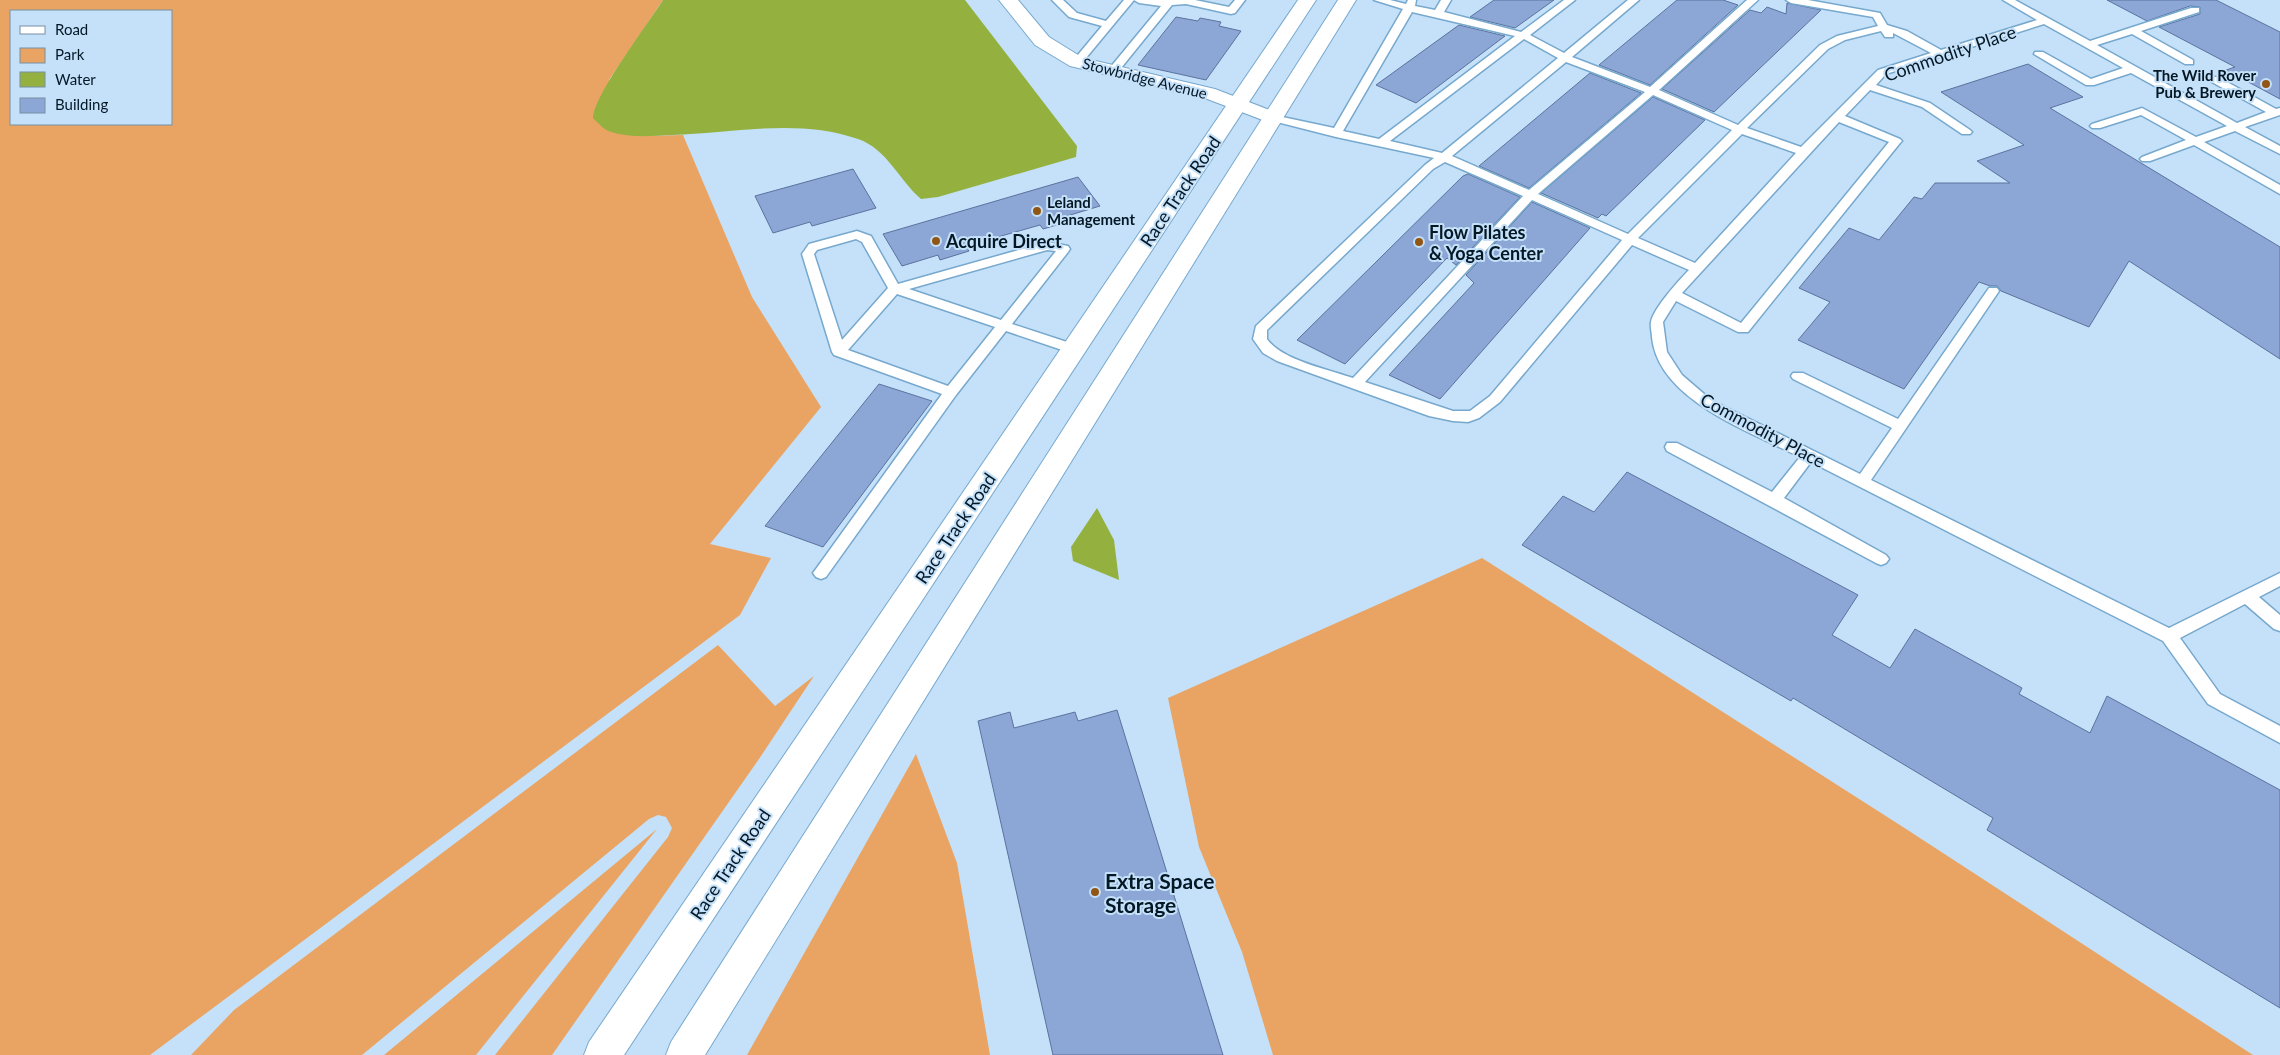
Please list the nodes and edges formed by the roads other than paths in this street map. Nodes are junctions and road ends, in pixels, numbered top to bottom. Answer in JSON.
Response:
{"nodes":[{"id":1,"x":1008,"y":0,"type":"edge"},
{"id":2,"x":1057,"y":0,"type":"edge"},
{"id":3,"x":1130,"y":0,"type":"edge"},
{"id":4,"x":1139,"y":0,"type":"edge"},
{"id":5,"x":1240,"y":0,"type":"edge"},
{"id":6,"x":1307,"y":0,"type":"edge"},
{"id":7,"x":1347,"y":0,"type":"edge"},
{"id":8,"x":1379,"y":0,"type":"edge"},
{"id":9,"x":1446,"y":0,"type":"edge"},
{"id":10,"x":1570,"y":0,"type":"edge"},
{"id":11,"x":1634,"y":0,"type":"edge"},
{"id":12,"x":1753,"y":0,"type":"edge"},
{"id":13,"x":1790,"y":0,"type":"edge"},
{"id":14,"x":2008,"y":0,"type":"edge"},
{"id":15,"x":1170,"y":1,"type":"edge"},
{"id":16,"x":1411,"y":4,"type":"edge"},
{"id":17,"x":2195,"y":10,"type":"dead end"},
{"id":18,"x":1438,"y":14,"type":"junction"},
{"id":19,"x":2044,"y":20,"type":"junction"},
{"id":20,"x":1108,"y":25,"type":"junction"},
{"id":21,"x":1884,"y":27,"type":"junction"},
{"id":22,"x":2132,"y":30,"type":"junction"},
{"id":23,"x":1523,"y":36,"type":"junction"},
{"id":24,"x":2088,"y":45,"type":"junction"},
{"id":25,"x":1940,"y":54,"type":"junction"},
{"id":26,"x":2038,"y":54,"type":"dead end"},
{"id":27,"x":1566,"y":58,"type":"junction"},
{"id":28,"x":1926,"y":59,"type":"junction"},
{"id":29,"x":1077,"y":62,"type":"junction"},
{"id":30,"x":2189,"y":62,"type":"dead end"},
{"id":31,"x":2132,"y":69,"type":"junction"},
{"id":32,"x":1114,"y":72,"type":"junction"},
{"id":33,"x":2214,"y":79,"type":"dead end"},
{"id":34,"x":1869,"y":86,"type":"junction"},
{"id":35,"x":1652,"y":91,"type":"junction"},
{"id":36,"x":1238,"y":105,"type":"junction"},
{"id":37,"x":2278,"y":112,"type":"edge"},
{"id":38,"x":1837,"y":117,"type":"junction"},
{"id":39,"x":1273,"y":118,"type":"junction"},
{"id":40,"x":2096,"y":126,"type":"dead end"},
{"id":41,"x":2236,"y":127,"type":"junction"},
{"id":42,"x":1739,"y":129,"type":"junction"},
{"id":43,"x":1966,"y":132,"type":"dead end"},
{"id":44,"x":1336,"y":134,"type":"junction"},
{"id":45,"x":2195,"y":141,"type":"junction"},
{"id":46,"x":1381,"y":143,"type":"junction"},
{"id":47,"x":2280,"y":151,"type":"edge"},
{"id":48,"x":1803,"y":152,"type":"junction"},
{"id":49,"x":1444,"y":157,"type":"junction"},
{"id":50,"x":2146,"y":159,"type":"dead end"},
{"id":51,"x":2280,"y":190,"type":"edge"},
{"id":52,"x":1529,"y":196,"type":"junction"},
{"id":53,"x":1630,"y":239,"type":"junction"},
{"id":54,"x":1697,"y":269,"type":"junction"},
{"id":55,"x":895,"y":289,"type":"junction"},
{"id":56,"x":1993,"y":291,"type":"dead end"},
{"id":57,"x":1674,"y":294,"type":"junction"},
{"id":58,"x":1002,"y":327,"type":"junction"},
{"id":59,"x":840,"y":352,"type":"junction"},
{"id":60,"x":1096,"y":356,"type":"junction"},
{"id":61,"x":1798,"y":376,"type":"dead end"},
{"id":62,"x":1355,"y":384,"type":"junction"},
{"id":63,"x":951,"y":392,"type":"junction"},
{"id":64,"x":1900,"y":426,"type":"junction"},
{"id":65,"x":1672,"y":447,"type":"dead end"},
{"id":66,"x":1809,"y":455,"type":"junction"},
{"id":67,"x":1862,"y":482,"type":"junction"},
{"id":68,"x":1774,"y":500,"type":"junction"},
{"id":69,"x":1880,"y":559,"type":"dead end"},
{"id":70,"x":821,"y":574,"type":"dead end"},
{"id":71,"x":2280,"y":579,"type":"edge"},
{"id":72,"x":2247,"y":597,"type":"junction"},
{"id":73,"x":2280,"y":624,"type":"edge"},
{"id":74,"x":2169,"y":636,"type":"junction"},
{"id":75,"x":2280,"y":735,"type":"edge"},
{"id":76,"x":602,"y":1055,"type":"edge"},
{"id":77,"x":684,"y":1055,"type":"edge"}],
"edges":[{"from":1,"to":29,"type":"main road","name":"Stowbridge Avenue"},
{"from":2,"to":20,"type":"lane"},
{"from":3,"to":20,"type":"lane"},
{"from":4,"to":15,"type":"lane"},
{"from":5,"to":15,"type":"lane"},
{"from":6,"to":36,"type":"main road","name":"Race Track Road"},
{"from":7,"to":39,"type":"main road","name":"Race Track Road"},
{"from":8,"to":16,"type":"lane"},
{"from":9,"to":18,"type":"lane"},
{"from":10,"to":23,"type":"lane"},
{"from":11,"to":27,"type":"lane"},
{"from":12,"to":35,"type":"lane"},
{"from":13,"to":21,"type":"lane"},
{"from":14,"to":19,"type":"lane"},
{"from":15,"to":32,"type":"lane"},
{"from":16,"to":18,"type":"lane"},
{"from":16,"to":44,"type":"lane"},
{"from":17,"to":22,"type":"lane"},
{"from":18,"to":23,"type":"lane"},
{"from":19,"to":24,"type":"lane"},
{"from":19,"to":25,"type":"lane","name":"Commodity Place"},
{"from":20,"to":29,"type":"lane"},
{"from":21,"to":25,"type":"lane"},
{"from":21,"to":28,"type":"lane"},
{"from":21,"to":42,"type":"lane"},
{"from":22,"to":24,"type":"lane"},
{"from":22,"to":30,"type":"lane"},
{"from":23,"to":27,"type":"lane"},
{"from":23,"to":46,"type":"lane"},
{"from":24,"to":31,"type":"lane"},
{"from":25,"to":28,"type":"lane","name":"Commodity Place"},
{"from":26,"to":31,"type":"lane"},
{"from":27,"to":35,"type":"lane"},
{"from":27,"to":49,"type":"lane"},
{"from":28,"to":34,"type":"lane","name":"Commodity Place"},
{"from":29,"to":32,"type":"main road","name":"Stowbridge Avenue"},
{"from":31,"to":41,"type":"lane"},
{"from":32,"to":36,"type":"main road","name":"Stowbridge Avenue"},
{"from":33,"to":37,"type":"lane"},
{"from":34,"to":38,"type":"lane","name":"Commodity Place"},
{"from":34,"to":43,"type":"lane"},
{"from":35,"to":42,"type":"lane"},
{"from":35,"to":52,"type":"lane"},
{"from":36,"to":39,"type":"main road","name":"Stowbridge Avenue"},
{"from":36,"to":60,"type":"main road","name":"Race Track Road"},
{"from":37,"to":41,"type":"lane"},
{"from":38,"to":48,"type":"lane","name":"Commodity Place"},
{"from":38,"to":57,"type":"lane"},
{"from":39,"to":44,"type":"lane"},
{"from":39,"to":60,"type":"main road","name":"Race Track Road"},
{"from":40,"to":45,"type":"lane"},
{"from":41,"to":45,"type":"lane"},
{"from":41,"to":47,"type":"lane"},
{"from":42,"to":48,"type":"lane"},
{"from":42,"to":53,"type":"lane"},
{"from":44,"to":46,"type":"lane"},
{"from":45,"to":50,"type":"lane"},
{"from":45,"to":51,"type":"lane"},
{"from":46,"to":49,"type":"lane"},
{"from":48,"to":54,"type":"lane","name":"Commodity Place"},
{"from":49,"to":52,"type":"lane"},
{"from":49,"to":62,"type":"lane"},
{"from":52,"to":53,"type":"lane"},
{"from":52,"to":62,"type":"lane"},
{"from":53,"to":54,"type":"lane"},
{"from":53,"to":62,"type":"lane"},
{"from":54,"to":57,"type":"lane","name":"Commodity Place"},
{"from":55,"to":58,"type":"lane"},
{"from":55,"to":58,"type":"lane"},
{"from":55,"to":59,"type":"lane"},
{"from":55,"to":59,"type":"lane"},
{"from":56,"to":64,"type":"lane"},
{"from":57,"to":66,"type":"lane","name":"Commodity Place"},
{"from":58,"to":60,"type":"lane"},
{"from":58,"to":63,"type":"lane"},
{"from":59,"to":63,"type":"lane"},
{"from":60,"to":76,"type":"main road","name":"Race Track Road"},
{"from":60,"to":77,"type":"main road","name":"Race Track Road"},
{"from":61,"to":64,"type":"lane"},
{"from":63,"to":70,"type":"lane"},
{"from":64,"to":67,"type":"lane"},
{"from":65,"to":68,"type":"lane"},
{"from":66,"to":67,"type":"lane","name":"Commodity Place"},
{"from":66,"to":68,"type":"lane"},
{"from":67,"to":74,"type":"lane","name":"Commodity Place"},
{"from":68,"to":69,"type":"lane"},
{"from":71,"to":72,"type":"lane"},
{"from":72,"to":73,"type":"lane"},
{"from":72,"to":74,"type":"lane"},
{"from":74,"to":75,"type":"lane"}]}
